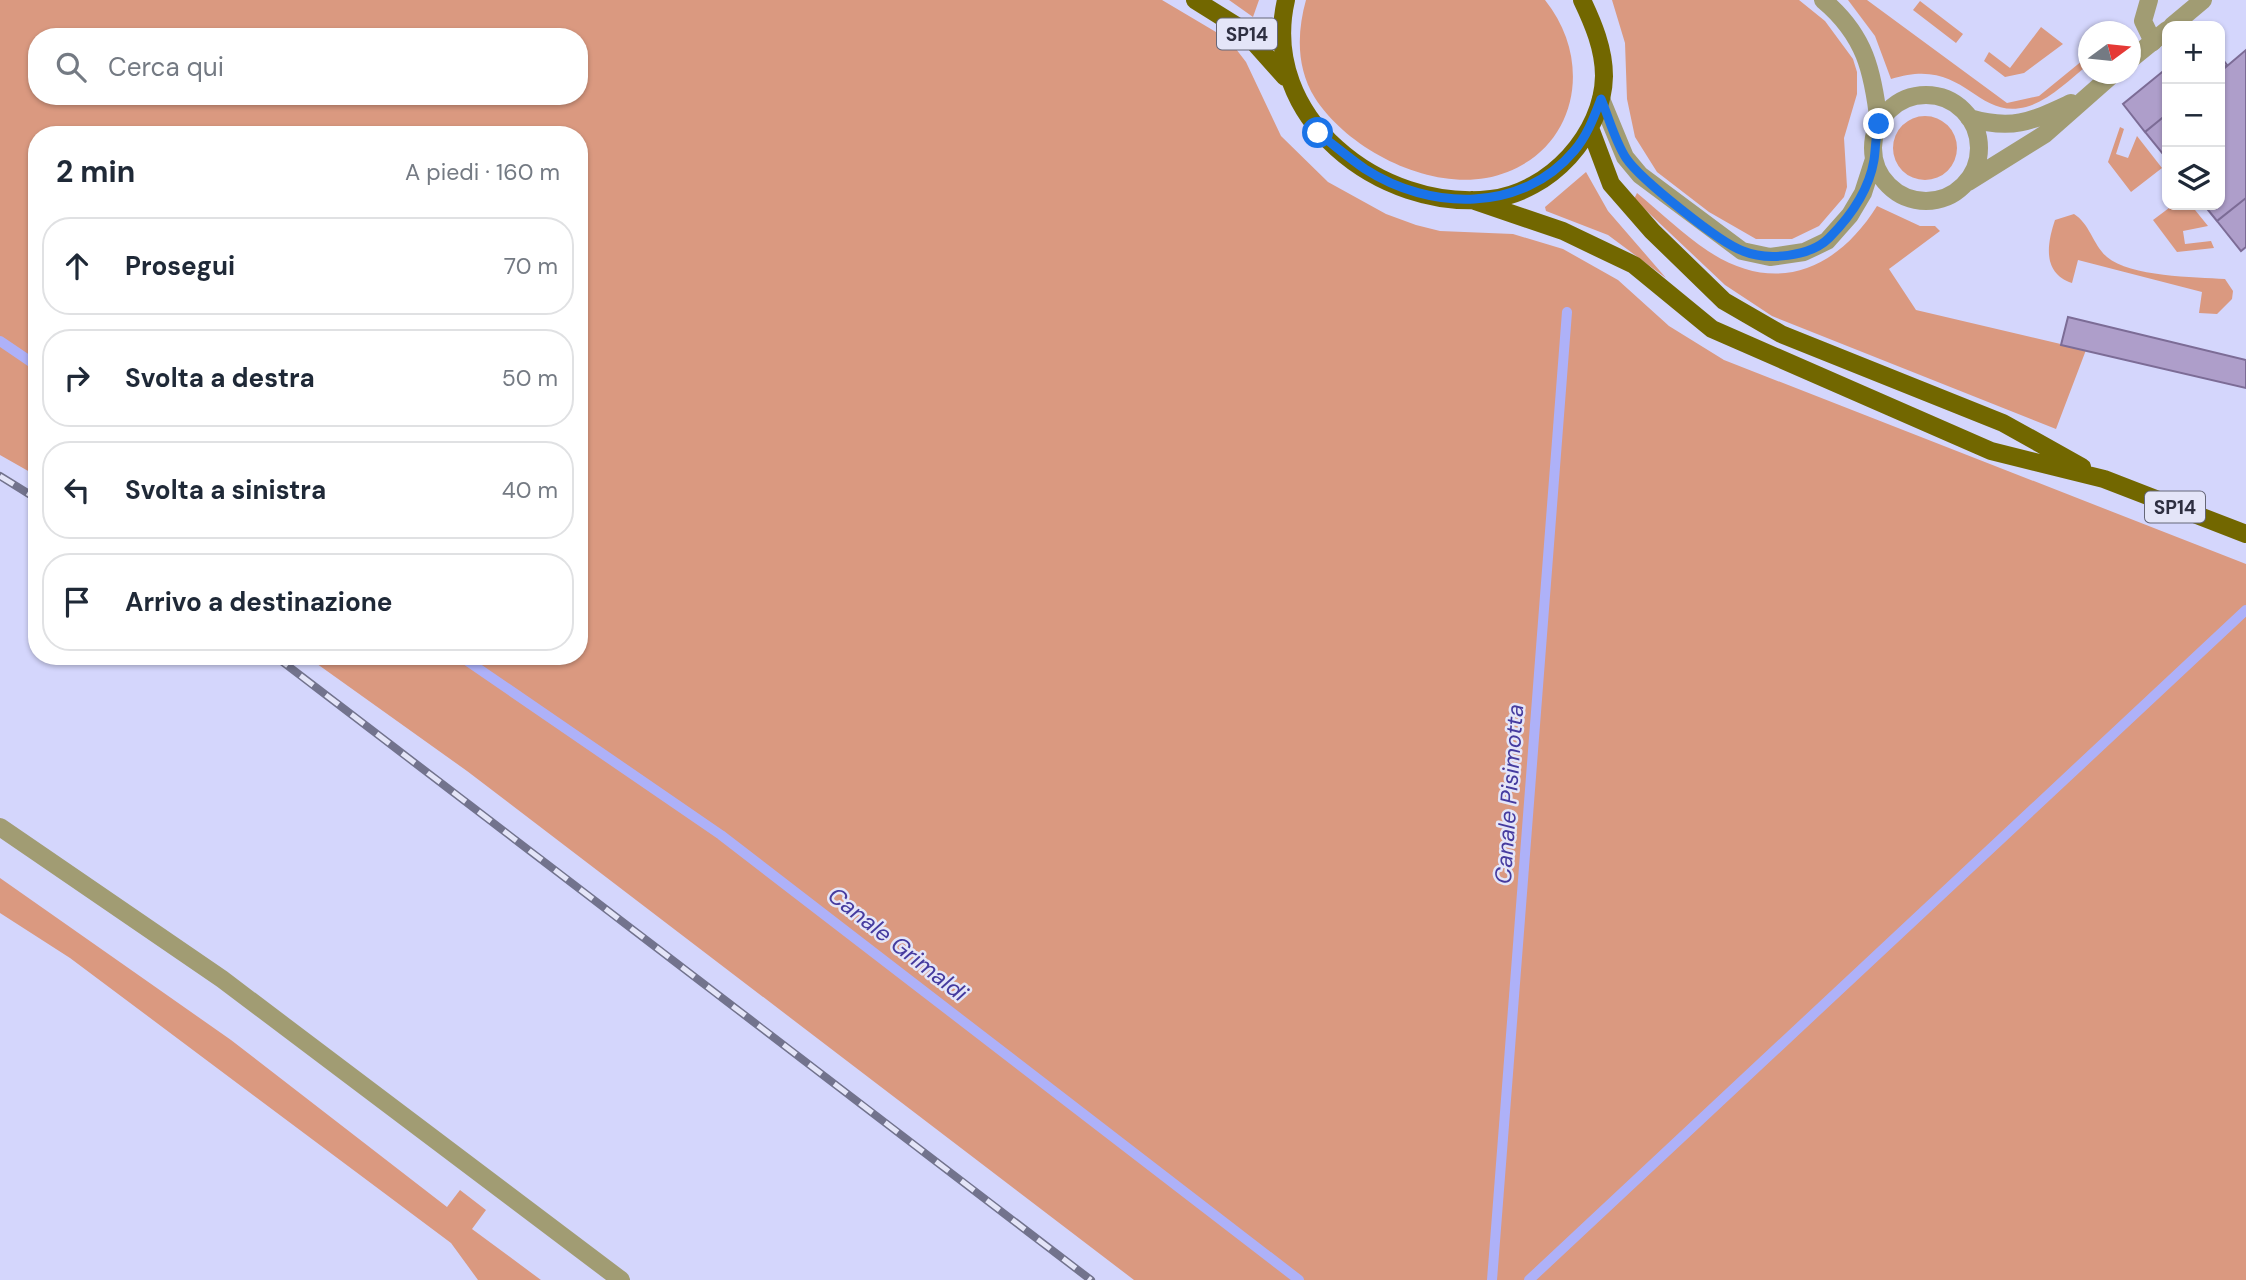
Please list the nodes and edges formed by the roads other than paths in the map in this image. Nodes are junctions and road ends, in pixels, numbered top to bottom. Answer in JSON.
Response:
{"nodes":[{"id":1,"x":1195,"y":0,"type":"edge"},
{"id":2,"x":1286,"y":0,"type":"edge"},
{"id":3,"x":1582,"y":0,"type":"edge"},
{"id":4,"x":1592,"y":0,"type":"edge"},
{"id":5,"x":1823,"y":0,"type":"edge"},
{"id":6,"x":2149,"y":0,"type":"edge"},
{"id":7,"x":2203,"y":0,"type":"edge"},
{"id":8,"x":1592,"y":21,"type":"junction"},
{"id":9,"x":2178,"y":21,"type":"edge"},
{"id":10,"x":2160,"y":36,"type":"edge"},
{"id":11,"x":2141,"y":51,"type":"edge"},
{"id":12,"x":1287,"y":80,"type":"junction"},
{"id":13,"x":2100,"y":84,"type":"edge"},
{"id":14,"x":2084,"y":97,"type":"junction"},
{"id":15,"x":1601,"y":99,"type":"junction"},
{"id":16,"x":1969,"y":118,"type":"junction"},
{"id":17,"x":1879,"y":124,"type":"junction"},
{"id":18,"x":1590,"y":128,"type":"junction"},
{"id":19,"x":1874,"y":159,"type":"junction"},
{"id":20,"x":1967,"y":183,"type":"junction"},
{"id":21,"x":1472,"y":200,"type":"junction"},
{"id":22,"x":2104,"y":479,"type":"junction"},
{"id":23,"x":2246,"y":534,"type":"edge"},
{"id":24,"x":0,"y":827,"type":"edge"},
{"id":25,"x":621,"y":1280,"type":"edge"}],
"edges":[{"from":1,"to":12,"type":"main road","number":"SP14"},
{"from":2,"to":12,"type":"main road"},
{"from":3,"to":8,"type":"main road"},
{"from":4,"to":8,"type":"street"},
{"from":5,"to":17,"type":"street"},
{"from":6,"to":10,"type":"street"},
{"from":7,"to":9,"type":"street"},
{"from":8,"to":15,"type":"main road"},
{"from":10,"to":11,"type":"street"},
{"from":12,"to":21,"type":"main road"},
{"from":13,"to":14,"type":"street"},
{"from":14,"to":16,"type":"street"},
{"from":14,"to":20,"type":"street"},
{"from":15,"to":18,"type":"main road"},
{"from":15,"to":19,"type":"street"},
{"from":16,"to":17,"type":"street"},
{"from":16,"to":20,"type":"street"},
{"from":17,"to":19,"type":"street"},
{"from":18,"to":21,"type":"main road"},
{"from":18,"to":22,"type":"main road"},
{"from":19,"to":20,"type":"street"},
{"from":21,"to":22,"type":"main road"},
{"from":22,"to":23,"type":"main road","number":"SP14"},
{"from":24,"to":25,"type":"street"}]}
